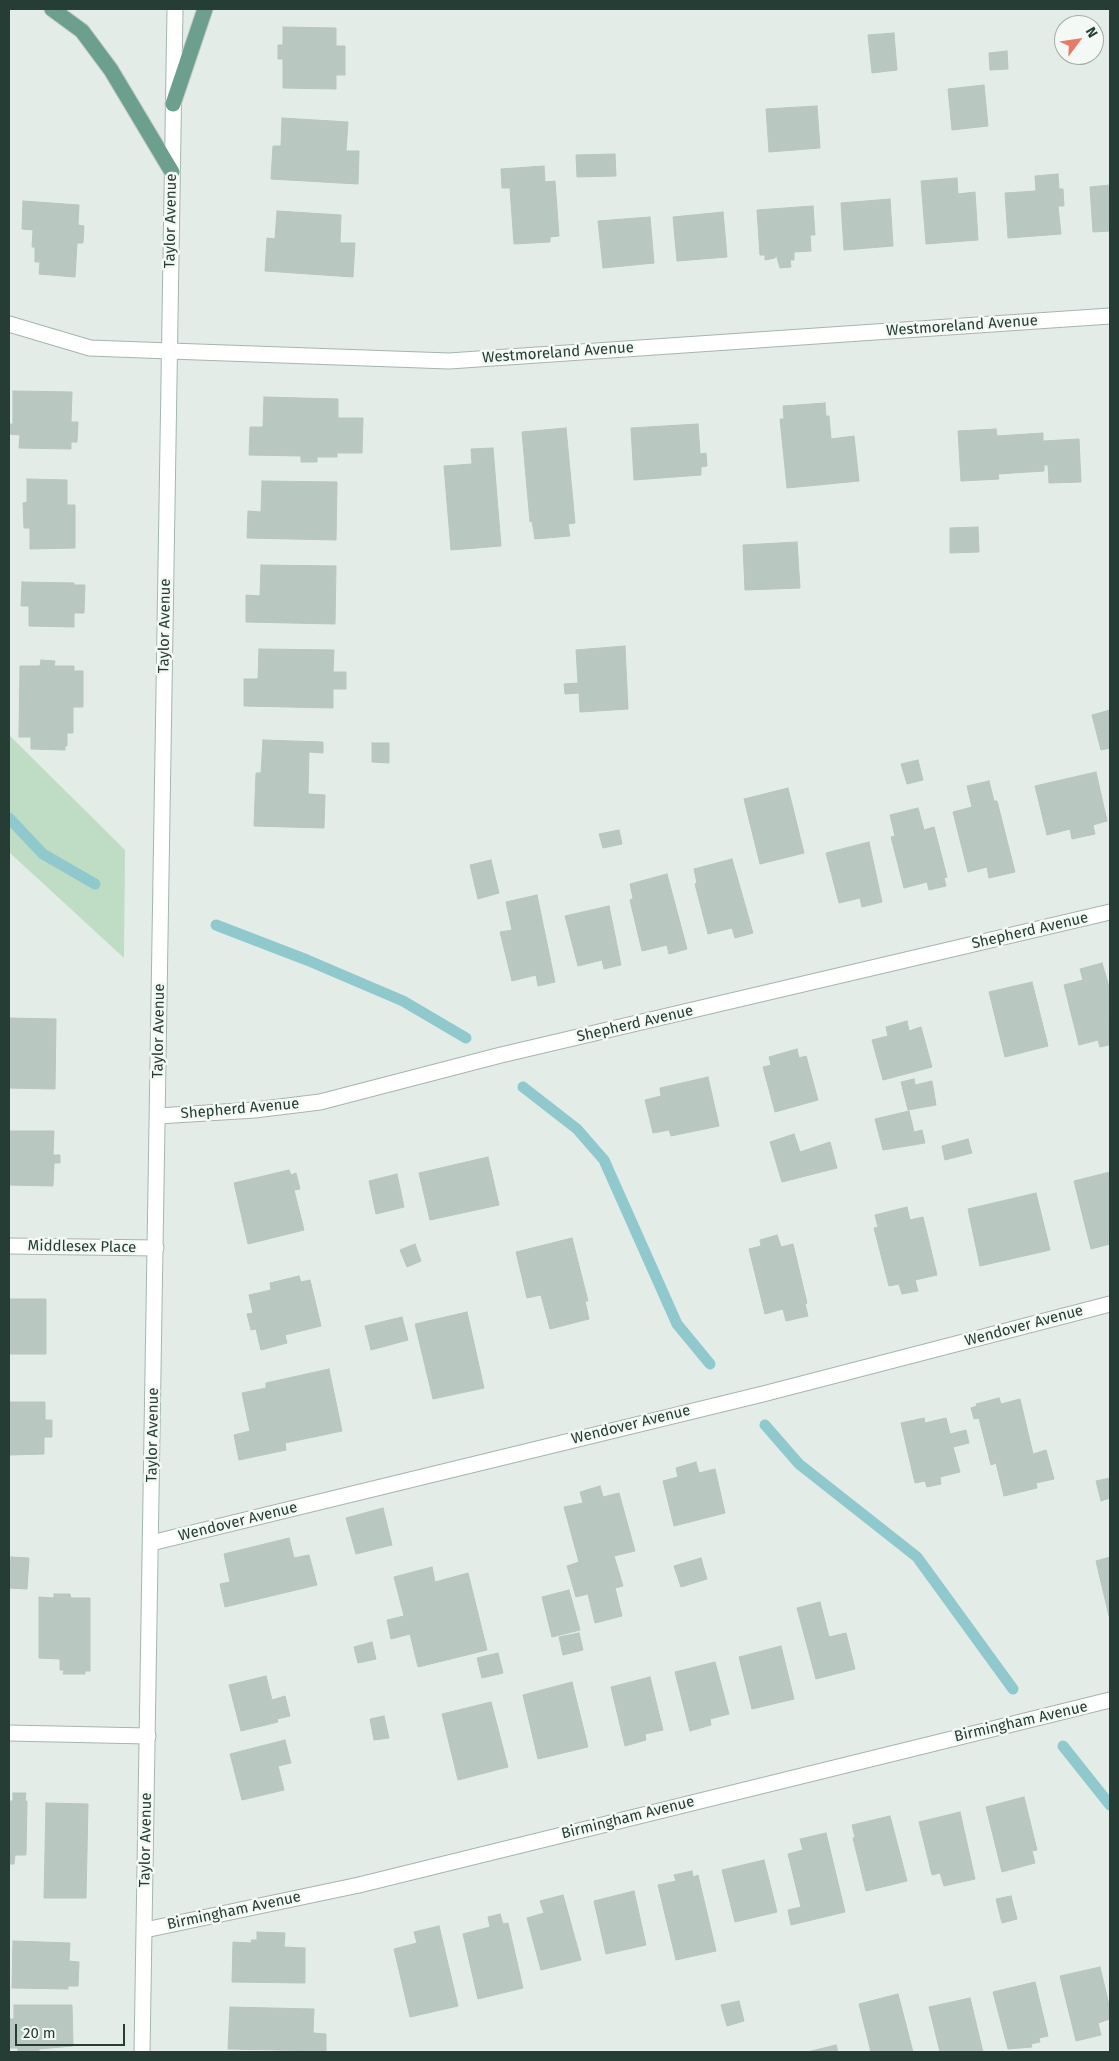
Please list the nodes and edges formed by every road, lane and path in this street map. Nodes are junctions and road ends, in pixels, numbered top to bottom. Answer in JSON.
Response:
{"nodes":[{"id":1,"x":52,"y":9,"type":"edge"},
{"id":2,"x":175,"y":9,"type":"edge"},
{"id":3,"x":205,"y":9,"type":"edge"},
{"id":4,"x":173,"y":104,"type":"junction"},
{"id":5,"x":172,"y":172,"type":"junction"},
{"id":6,"x":1110,"y":316,"type":"edge"},
{"id":7,"x":9,"y":324,"type":"edge"},
{"id":8,"x":170,"y":351,"type":"junction"},
{"id":9,"x":1110,"y":912,"type":"edge"},
{"id":10,"x":158,"y":1116,"type":"junction"},
{"id":11,"x":9,"y":1246,"type":"edge"},
{"id":12,"x":156,"y":1248,"type":"junction"},
{"id":13,"x":1110,"y":1304,"type":"edge"},
{"id":14,"x":152,"y":1544,"type":"junction"},
{"id":15,"x":1110,"y":1700,"type":"edge"},
{"id":16,"x":9,"y":1733,"type":"edge"},
{"id":17,"x":148,"y":1736,"type":"junction"},
{"id":18,"x":144,"y":1930,"type":"junction"},
{"id":19,"x":142,"y":2052,"type":"edge"}],
"edges":[{"from":1,"to":5,"type":"main road"},
{"from":2,"to":4,"type":"street","name":"Taylor Avenue"},
{"from":3,"to":4,"type":"main road"},
{"from":4,"to":5,"type":"street","name":"Taylor Avenue"},
{"from":5,"to":8,"type":"street","name":"Taylor Avenue"},
{"from":6,"to":8,"type":"street","name":"Westmoreland Avenue"},
{"from":7,"to":8,"type":"street","name":"Westmoreland Avenue"},
{"from":8,"to":10,"type":"street","name":"Taylor Avenue"},
{"from":9,"to":10,"type":"street","name":"Shepherd Avenue"},
{"from":10,"to":12,"type":"street","name":"Taylor Avenue"},
{"from":11,"to":12,"type":"street","name":"Middlesex Place"},
{"from":12,"to":14,"type":"street","name":"Taylor Avenue"},
{"from":13,"to":14,"type":"street","name":"Wendover Avenue"},
{"from":14,"to":17,"type":"street","name":"Taylor Avenue"},
{"from":15,"to":18,"type":"street","name":"Birmingham Avenue"},
{"from":16,"to":17,"type":"street"},
{"from":17,"to":18,"type":"street","name":"Taylor Avenue"},
{"from":18,"to":19,"type":"street","name":"Taylor Avenue"}]}
